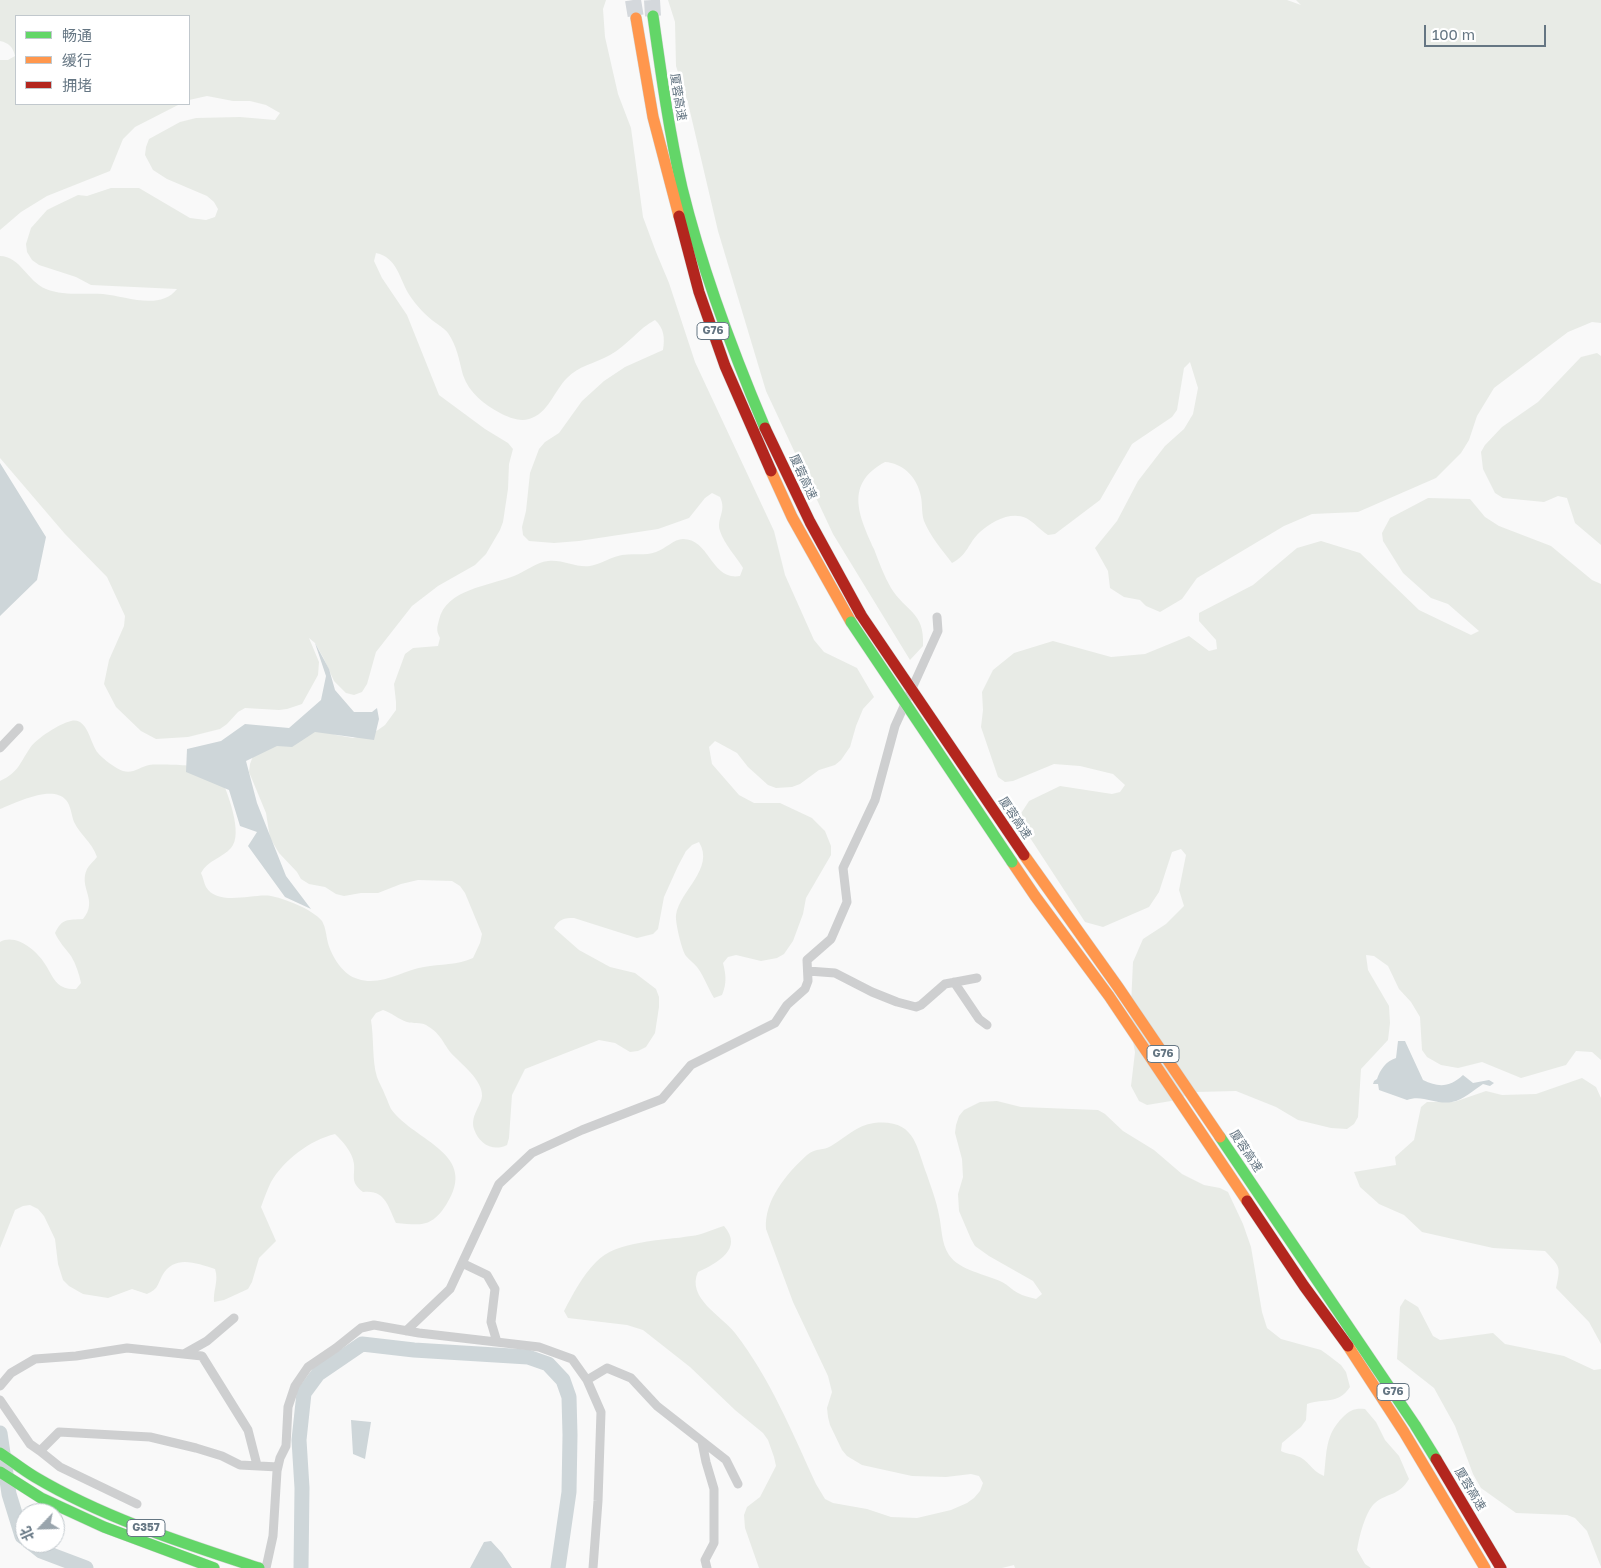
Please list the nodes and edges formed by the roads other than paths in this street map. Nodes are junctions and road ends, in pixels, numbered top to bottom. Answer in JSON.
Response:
{"nodes":[{"id":1,"x":653,"y":16,"type":"tunnel mouth"},
{"id":2,"x":636,"y":18,"type":"tunnel mouth"},
{"id":3,"x":937,"y":618,"type":"dead end"},
{"id":4,"x":19,"y":728,"type":"dead end"},
{"id":5,"x":0,"y":748,"type":"edge"},
{"id":6,"x":808,"y":971,"type":"junction"},
{"id":7,"x":977,"y":978,"type":"dead end"},
{"id":8,"x":954,"y":982,"type":"junction"},
{"id":9,"x":987,"y":1025,"type":"dead end"},
{"id":10,"x":462,"y":1263,"type":"junction"},
{"id":11,"x":234,"y":1318,"type":"dead end"},
{"id":12,"x":406,"y":1331,"type":"junction"},
{"id":13,"x":497,"y":1342,"type":"junction"},
{"id":14,"x":184,"y":1354,"type":"junction"},
{"id":15,"x":587,"y":1380,"type":"junction"},
{"id":16,"x":0,"y":1386,"type":"edge"},
{"id":17,"x":0,"y":1400,"type":"edge"},
{"id":18,"x":702,"y":1442,"type":"junction"},
{"id":19,"x":40,"y":1451,"type":"junction"},
{"id":20,"x":0,"y":1453,"type":"edge"},
{"id":21,"x":257,"y":1465,"type":"junction"},
{"id":22,"x":278,"y":1467,"type":"junction"},
{"id":23,"x":0,"y":1472,"type":"edge"},
{"id":24,"x":738,"y":1484,"type":"dead end"},
{"id":25,"x":137,"y":1504,"type":"dead end"},
{"id":26,"x":214,"y":1568,"type":"edge"},
{"id":27,"x":259,"y":1568,"type":"edge"},
{"id":28,"x":266,"y":1568,"type":"edge"},
{"id":29,"x":593,"y":1568,"type":"edge"},
{"id":30,"x":707,"y":1568,"type":"edge"},
{"id":31,"x":1485,"y":1568,"type":"edge"},
{"id":32,"x":1501,"y":1568,"type":"edge"}],
"edges":[{"from":1,"to":32,"type":"highway","name":"厦蓉高速","number":"G76","bridge":true},
{"from":2,"to":31,"type":"highway","number":"G76","bridge":true},
{"from":3,"to":6,"type":"street"},
{"from":4,"to":5,"type":"street"},
{"from":6,"to":8,"type":"street"},
{"from":6,"to":10,"type":"street"},
{"from":7,"to":8,"type":"street"},
{"from":8,"to":9,"type":"street"},
{"from":10,"to":12,"type":"street"},
{"from":10,"to":13,"type":"street"},
{"from":11,"to":14,"type":"street"},
{"from":12,"to":13,"type":"street"},
{"from":12,"to":22,"type":"street"},
{"from":13,"to":15,"type":"street"},
{"from":14,"to":16,"type":"street"},
{"from":14,"to":21,"type":"street"},
{"from":15,"to":18,"type":"street"},
{"from":15,"to":29,"type":"street"},
{"from":17,"to":19,"type":"street"},
{"from":18,"to":24,"type":"street"},
{"from":18,"to":30,"type":"street"},
{"from":19,"to":21,"type":"street"},
{"from":19,"to":25,"type":"street"},
{"from":20,"to":27,"type":"highway","number":"G357"},
{"from":21,"to":22,"type":"street"},
{"from":22,"to":28,"type":"street"},
{"from":23,"to":26,"type":"highway","number":"G357"}]}
